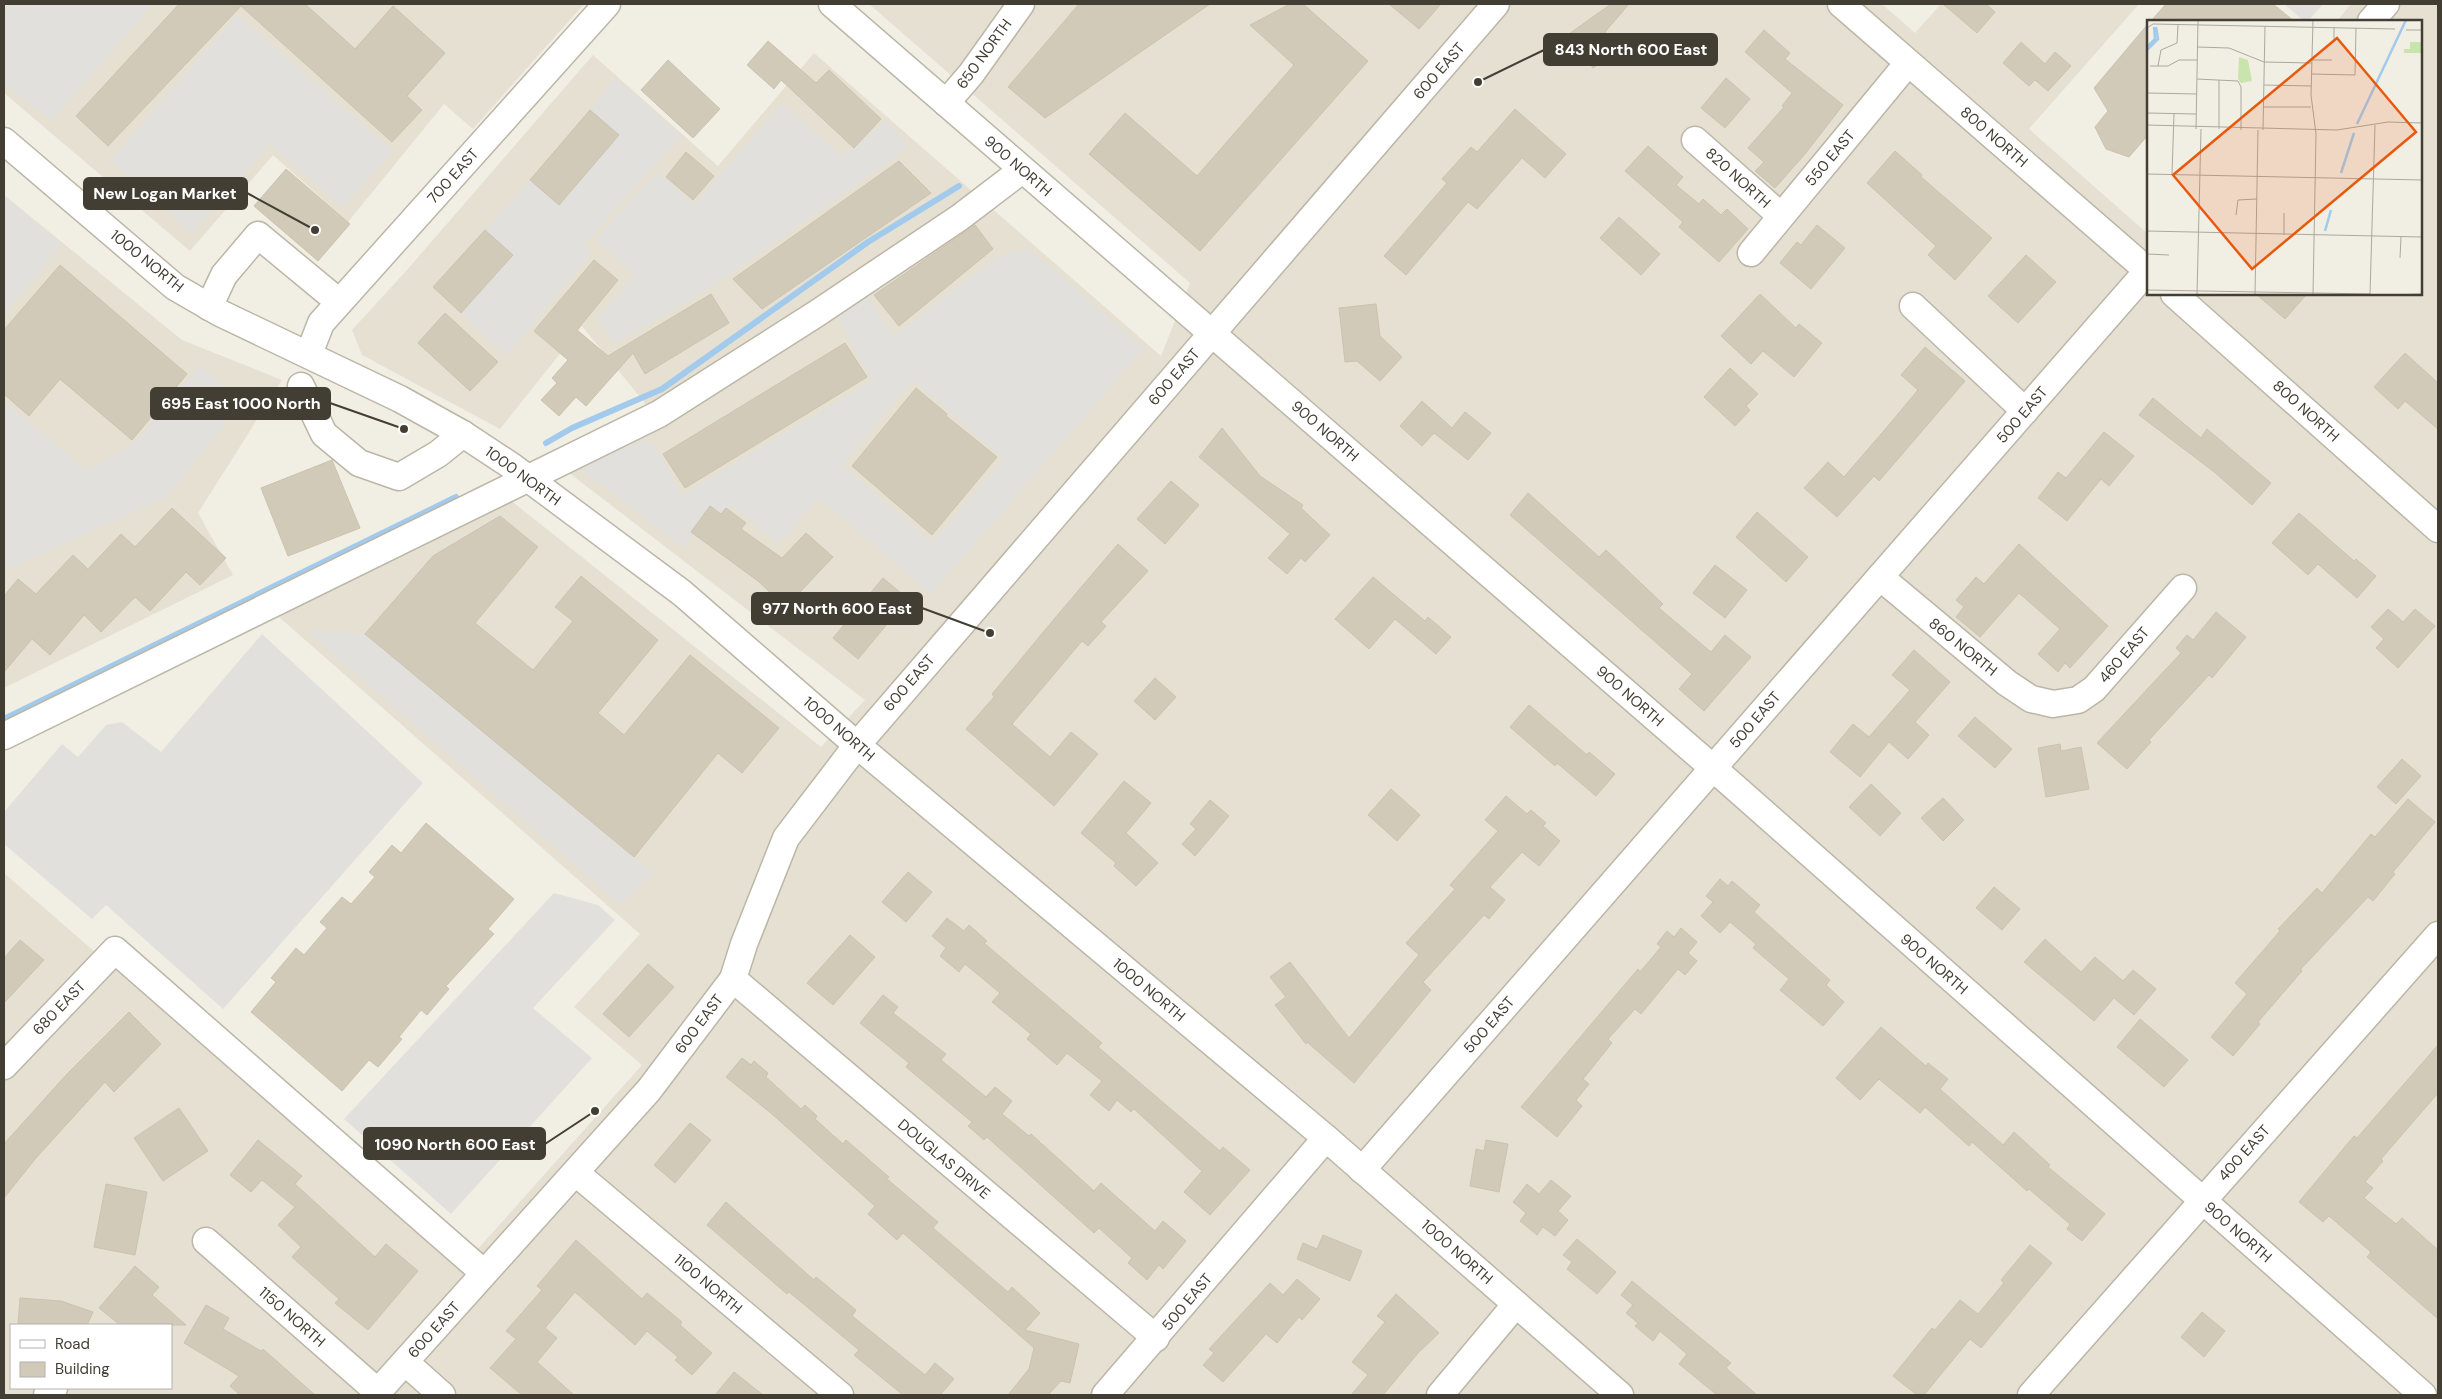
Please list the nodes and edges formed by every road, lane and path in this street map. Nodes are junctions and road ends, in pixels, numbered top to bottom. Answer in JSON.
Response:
{"nodes":[{"id":1,"x":606,"y":4,"type":"edge"},
{"id":2,"x":832,"y":4,"type":"edge"},
{"id":3,"x":1021,"y":4,"type":"edge"},
{"id":4,"x":1496,"y":4,"type":"edge"},
{"id":5,"x":1840,"y":4,"type":"edge"},
{"id":6,"x":2386,"y":4,"type":"edge"},
{"id":7,"x":2372,"y":20,"type":"edge"},
{"id":8,"x":1908,"y":63,"type":"junction"},
{"id":9,"x":946,"y":103,"type":"junction"},
{"id":10,"x":1695,"y":140,"type":"dead end"},
{"id":11,"x":4,"y":141,"type":"edge"},
{"id":12,"x":1022,"y":170,"type":"junction"},
{"id":13,"x":1781,"y":216,"type":"junction"},
{"id":14,"x":1751,"y":253,"type":"dead end"},
{"id":15,"x":2147,"y":269,"type":"edge"},
{"id":16,"x":2147,"y":271,"type":"edge"},
{"id":17,"x":2175,"y":295,"type":"edge"},
{"id":18,"x":339,"y":302,"type":"junction"},
{"id":19,"x":1912,"y":306,"type":"dead end"},
{"id":20,"x":209,"y":307,"type":"junction"},
{"id":21,"x":1212,"y":335,"type":"junction"},
{"id":22,"x":309,"y":354,"type":"junction"},
{"id":23,"x":301,"y":386,"type":"dead end"},
{"id":24,"x":2026,"y":411,"type":"junction"},
{"id":25,"x":462,"y":434,"type":"junction"},
{"id":26,"x":528,"y":479,"type":"junction"},
{"id":27,"x":2438,"y":529,"type":"edge"},
{"id":28,"x":1880,"y":578,"type":"junction"},
{"id":29,"x":2183,"y":588,"type":"dead end"},
{"id":30,"x":2053,"y":704,"type":"joint"},
{"id":31,"x":4,"y":736,"type":"edge"},
{"id":32,"x":857,"y":745,"type":"junction"},
{"id":33,"x":1713,"y":768,"type":"junction"},
{"id":34,"x":2438,"y":935,"type":"edge"},
{"id":35,"x":733,"y":979,"type":"junction"},
{"id":36,"x":7,"y":1057,"type":"edge"},
{"id":37,"x":1326,"y":1138,"type":"junction"},
{"id":38,"x":1362,"y":1170,"type":"junction"},
{"id":39,"x":576,"y":1173,"type":"junction"},
{"id":40,"x":2202,"y":1200,"type":"junction"},
{"id":41,"x":206,"y":1241,"type":"dead end"},
{"id":42,"x":484,"y":1273,"type":"junction"},
{"id":43,"x":1516,"y":1304,"type":"junction"},
{"id":44,"x":1156,"y":1338,"type":"junction"},
{"id":45,"x":405,"y":1362,"type":"junction"},
{"id":46,"x":376,"y":1394,"type":"edge"},
{"id":47,"x":442,"y":1395,"type":"edge"},
{"id":48,"x":840,"y":1395,"type":"edge"},
{"id":49,"x":1105,"y":1395,"type":"edge"},
{"id":50,"x":1440,"y":1395,"type":"edge"},
{"id":51,"x":1620,"y":1395,"type":"edge"},
{"id":52,"x":2031,"y":1395,"type":"edge"},
{"id":53,"x":2424,"y":1395,"type":"edge"}],
"edges":[{"from":1,"to":18,"type":"street","name":"700 EAST"},
{"from":2,"to":9,"type":"street","name":"900 NORTH"},
{"from":3,"to":9,"type":"street","name":"650 NORTH"},
{"from":4,"to":21,"type":"street","name":"600 EAST"},
{"from":5,"to":8,"type":"street","name":"800 NORTH"},
{"from":6,"to":7,"type":"street"},
{"from":8,"to":13,"type":"street","name":"550 EAST"},
{"from":8,"to":15,"type":"street","name":"800 NORTH"},
{"from":9,"to":12,"type":"street","name":"900 NORTH"},
{"from":10,"to":13,"type":"street","name":"820 NORTH"},
{"from":11,"to":20,"type":"street","name":"1000 NORTH"},
{"from":12,"to":21,"type":"street","name":"900 NORTH"},
{"from":12,"to":26,"type":"street"},
{"from":13,"to":14,"type":"street","name":"550 EAST"},
{"from":16,"to":24,"type":"street","name":"500 EAST"},
{"from":17,"to":27,"type":"street","name":"800 NORTH"},
{"from":18,"to":20,"type":"street"},
{"from":18,"to":22,"type":"street","name":"700 EAST"},
{"from":19,"to":24,"type":"street"},
{"from":20,"to":22,"type":"street","name":"1000 NORTH"},
{"from":21,"to":32,"type":"street","name":"600 EAST"},
{"from":21,"to":33,"type":"street","name":"900 NORTH"},
{"from":22,"to":25,"type":"street","name":"1000 NORTH"},
{"from":23,"to":25,"type":"street"},
{"from":24,"to":28,"type":"street","name":"500 EAST"},
{"from":25,"to":26,"type":"street","name":"1000 NORTH"},
{"from":26,"to":31,"type":"street"},
{"from":26,"to":32,"type":"street","name":"1000 NORTH"},
{"from":28,"to":30,"type":"street","name":"860 NORTH"},
{"from":28,"to":33,"type":"street","name":"500 EAST"},
{"from":29,"to":30,"type":"street","name":"460 EAST"},
{"from":32,"to":35,"type":"street","name":"600 EAST"},
{"from":32,"to":37,"type":"street","name":"1000 NORTH"},
{"from":33,"to":38,"type":"street","name":"500 EAST"},
{"from":33,"to":40,"type":"street","name":"900 NORTH"},
{"from":34,"to":40,"type":"street","name":"400 EAST"},
{"from":35,"to":39,"type":"street","name":"600 EAST"},
{"from":35,"to":44,"type":"street","name":"DOUGLAS DRIVE"},
{"from":36,"to":42,"type":"street","name":"680 EAST"},
{"from":37,"to":38,"type":"street","name":"1000 NORTH"},
{"from":37,"to":44,"type":"street","name":"500 EAST"},
{"from":38,"to":43,"type":"street","name":"1000 NORTH"},
{"from":39,"to":42,"type":"street","name":"600 EAST"},
{"from":39,"to":48,"type":"street","name":"1100 NORTH"},
{"from":40,"to":52,"type":"street","name":"400 EAST"},
{"from":40,"to":53,"type":"street","name":"900 NORTH"},
{"from":41,"to":46,"type":"street","name":"1150 NORTH"},
{"from":42,"to":45,"type":"street","name":"600 EAST"},
{"from":43,"to":50,"type":"street"},
{"from":43,"to":51,"type":"street","name":"1000 NORTH"},
{"from":44,"to":49,"type":"street","name":"500 EAST"},
{"from":45,"to":46,"type":"street","name":"600 EAST"},
{"from":45,"to":47,"type":"street"}]}
